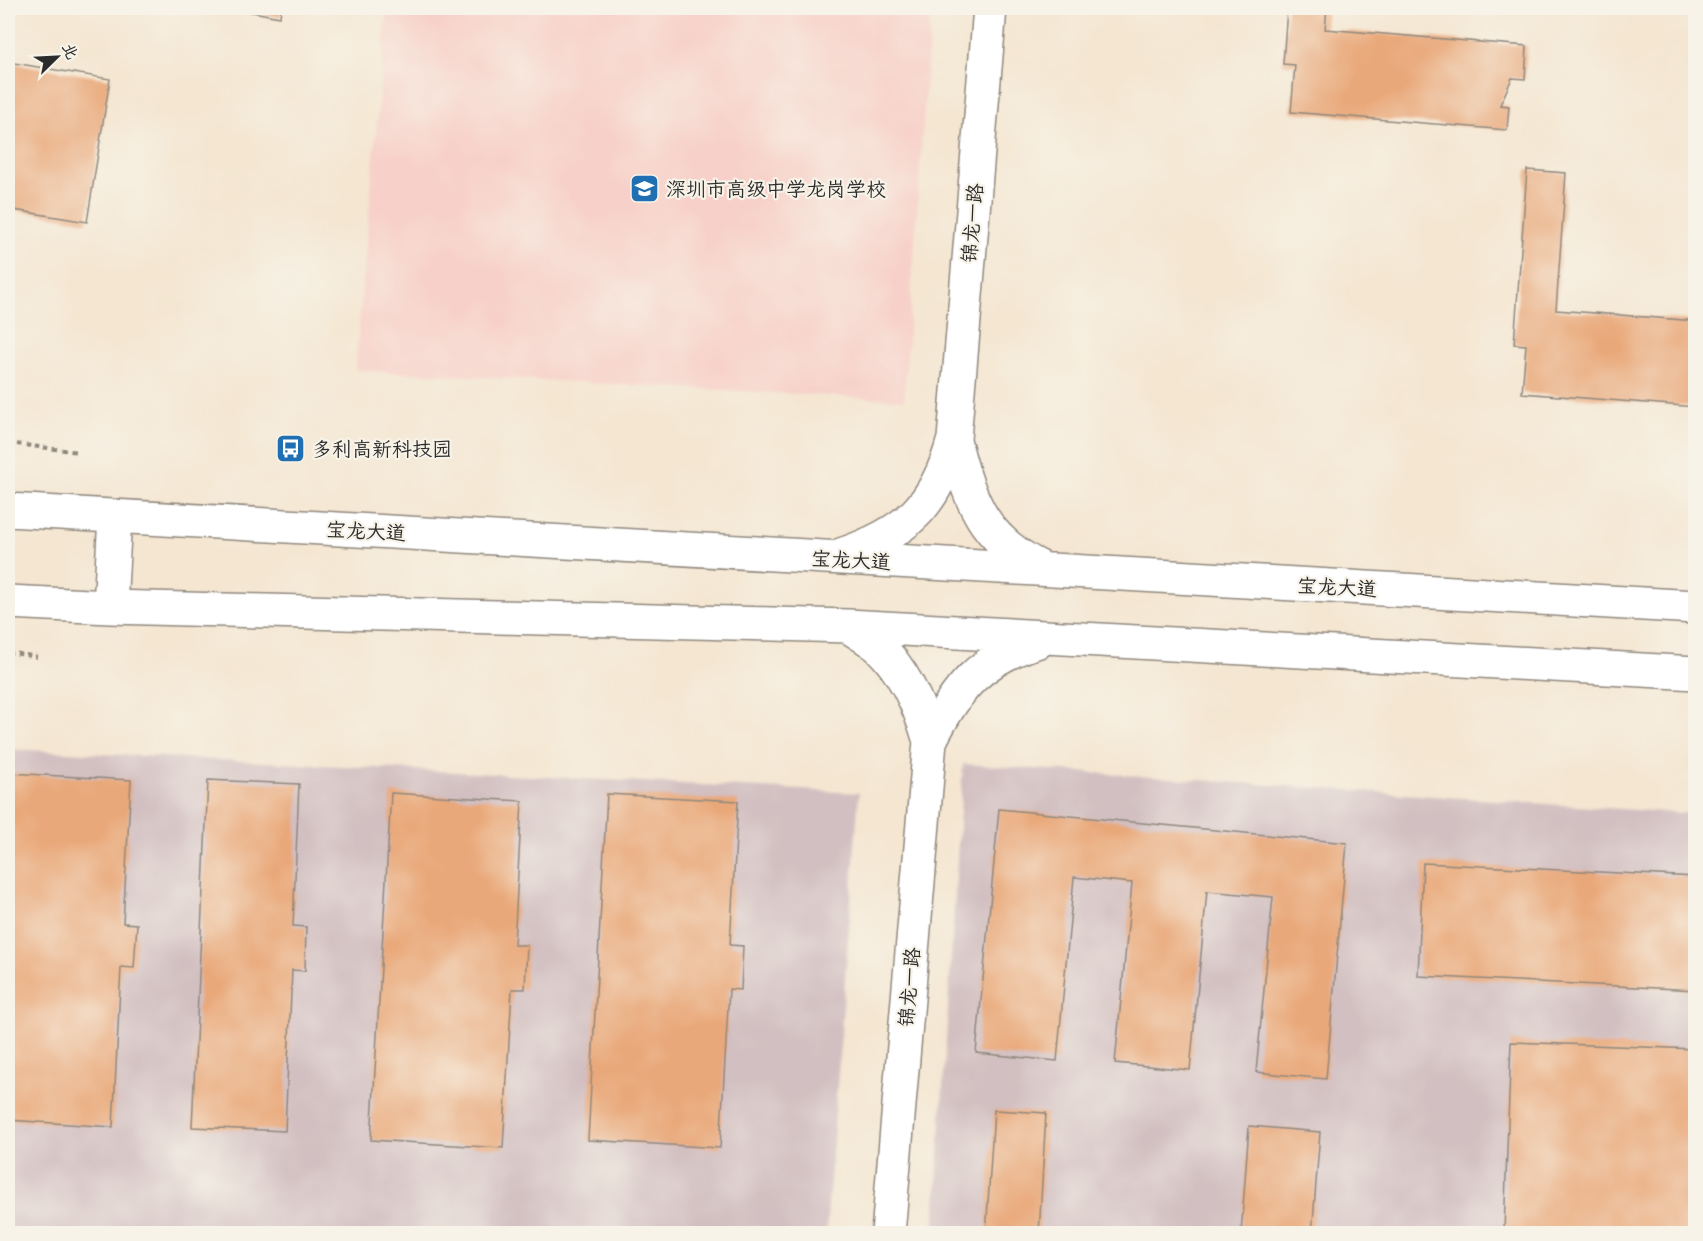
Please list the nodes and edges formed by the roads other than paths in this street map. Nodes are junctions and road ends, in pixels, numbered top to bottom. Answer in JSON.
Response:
{"nodes":[{"id":1,"x":990,"y":8,"type":"edge"},
{"id":2,"x":954,"y":439,"type":"junction"},
{"id":3,"x":8,"y":510,"type":"edge"},
{"id":4,"x":115,"y":516,"type":"junction"},
{"id":5,"x":830,"y":558,"type":"junction"},
{"id":6,"x":1045,"y":570,"type":"junction"},
{"id":7,"x":8,"y":602,"type":"edge"},
{"id":8,"x":110,"y":607,"type":"junction"},
{"id":9,"x":1695,"y":607,"type":"edge"},
{"id":10,"x":848,"y":626,"type":"junction"},
{"id":11,"x":1052,"y":637,"type":"junction"},
{"id":12,"x":1695,"y":673,"type":"edge"},
{"id":13,"x":930,"y":741,"type":"junction"},
{"id":14,"x":888,"y":1233,"type":"edge"}],
"edges":[{"from":1,"to":2,"type":"main road","name":"锦龙一路"},
{"from":2,"to":5,"type":"main road","name":"锦龙一路"},
{"from":2,"to":6,"type":"main road","name":"锦龙一路"},
{"from":3,"to":4,"type":"main road","name":"宝龙大道"},
{"from":4,"to":5,"type":"main road","name":"宝龙大道"},
{"from":4,"to":8,"type":"main road"},
{"from":5,"to":6,"type":"main road","name":"宝龙大道"},
{"from":6,"to":9,"type":"main road","name":"宝龙大道"},
{"from":7,"to":8,"type":"main road"},
{"from":8,"to":10,"type":"main road"},
{"from":10,"to":11,"type":"main road"},
{"from":10,"to":13,"type":"main road","name":"锦龙一路"},
{"from":11,"to":12,"type":"main road"},
{"from":11,"to":13,"type":"main road","name":"锦龙一路"},
{"from":13,"to":14,"type":"main road","name":"锦龙一路"}]}
